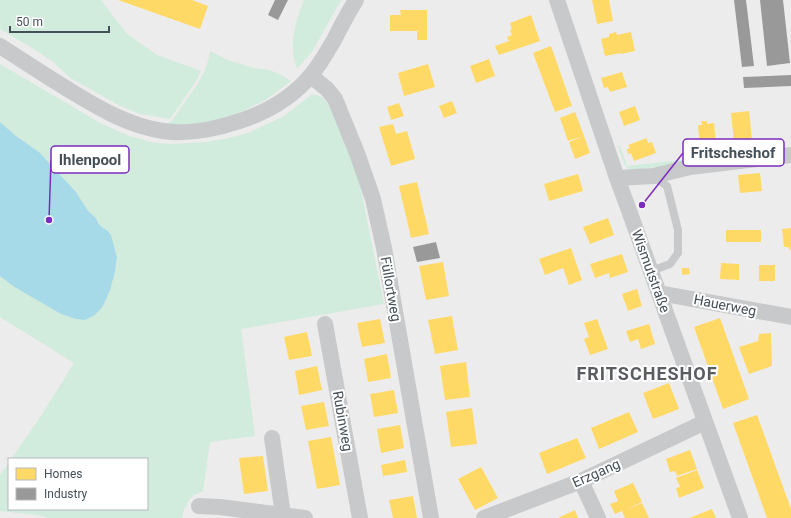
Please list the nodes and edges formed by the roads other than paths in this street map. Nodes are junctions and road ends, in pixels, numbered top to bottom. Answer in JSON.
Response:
{"nodes":[{"id":1,"x":356,"y":0,"type":"edge"},
{"id":2,"x":557,"y":0,"type":"edge"},
{"id":3,"x":0,"y":46,"type":"edge"},
{"id":4,"x":311,"y":76,"type":"junction"},
{"id":5,"x":791,"y":155,"type":"edge"},
{"id":6,"x":654,"y":176,"type":"junction"},
{"id":7,"x":617,"y":178,"type":"junction"},
{"id":8,"x":651,"y":272,"type":"junction"},
{"id":9,"x":659,"y":293,"type":"junction"},
{"id":10,"x":791,"y":317,"type":"edge"},
{"id":11,"x":326,"y":324,"type":"dead end"},
{"id":12,"x":705,"y":422,"type":"junction"},
{"id":13,"x":272,"y":438,"type":"dead end"},
{"id":14,"x":581,"y":481,"type":"junction"},
{"id":15,"x":199,"y":506,"type":"dead end"},
{"id":16,"x":283,"y":515,"type":"junction"},
{"id":17,"x":305,"y":518,"type":"edge"},
{"id":18,"x":360,"y":518,"type":"edge"},
{"id":19,"x":431,"y":518,"type":"edge"},
{"id":20,"x":484,"y":518,"type":"edge"},
{"id":21,"x":598,"y":518,"type":"edge"},
{"id":22,"x":740,"y":518,"type":"edge"}],
"edges":[{"from":1,"to":4,"type":"street"},
{"from":2,"to":7,"type":"street","name":"Wismutstraße"},
{"from":3,"to":4,"type":"street"},
{"from":4,"to":19,"type":"street","name":"Füllortweg"},
{"from":5,"to":6,"type":"street"},
{"from":6,"to":7,"type":"street"},
{"from":6,"to":8,"type":"lane"},
{"from":7,"to":8,"type":"street","name":"Wismutstraße"},
{"from":8,"to":9,"type":"street","name":"Wismutstraße"},
{"from":9,"to":10,"type":"street","name":"Hauerweg"},
{"from":9,"to":12,"type":"street","name":"Wismutstraße"},
{"from":11,"to":18,"type":"street","name":"Rubinweg"},
{"from":12,"to":14,"type":"street","name":"Erzgang"},
{"from":12,"to":22,"type":"street","name":"Wismutstraße"},
{"from":13,"to":16,"type":"street"},
{"from":14,"to":20,"type":"street","name":"Erzgang"},
{"from":14,"to":21,"type":"street"},
{"from":15,"to":16,"type":"street"},
{"from":16,"to":17,"type":"street"}]}
